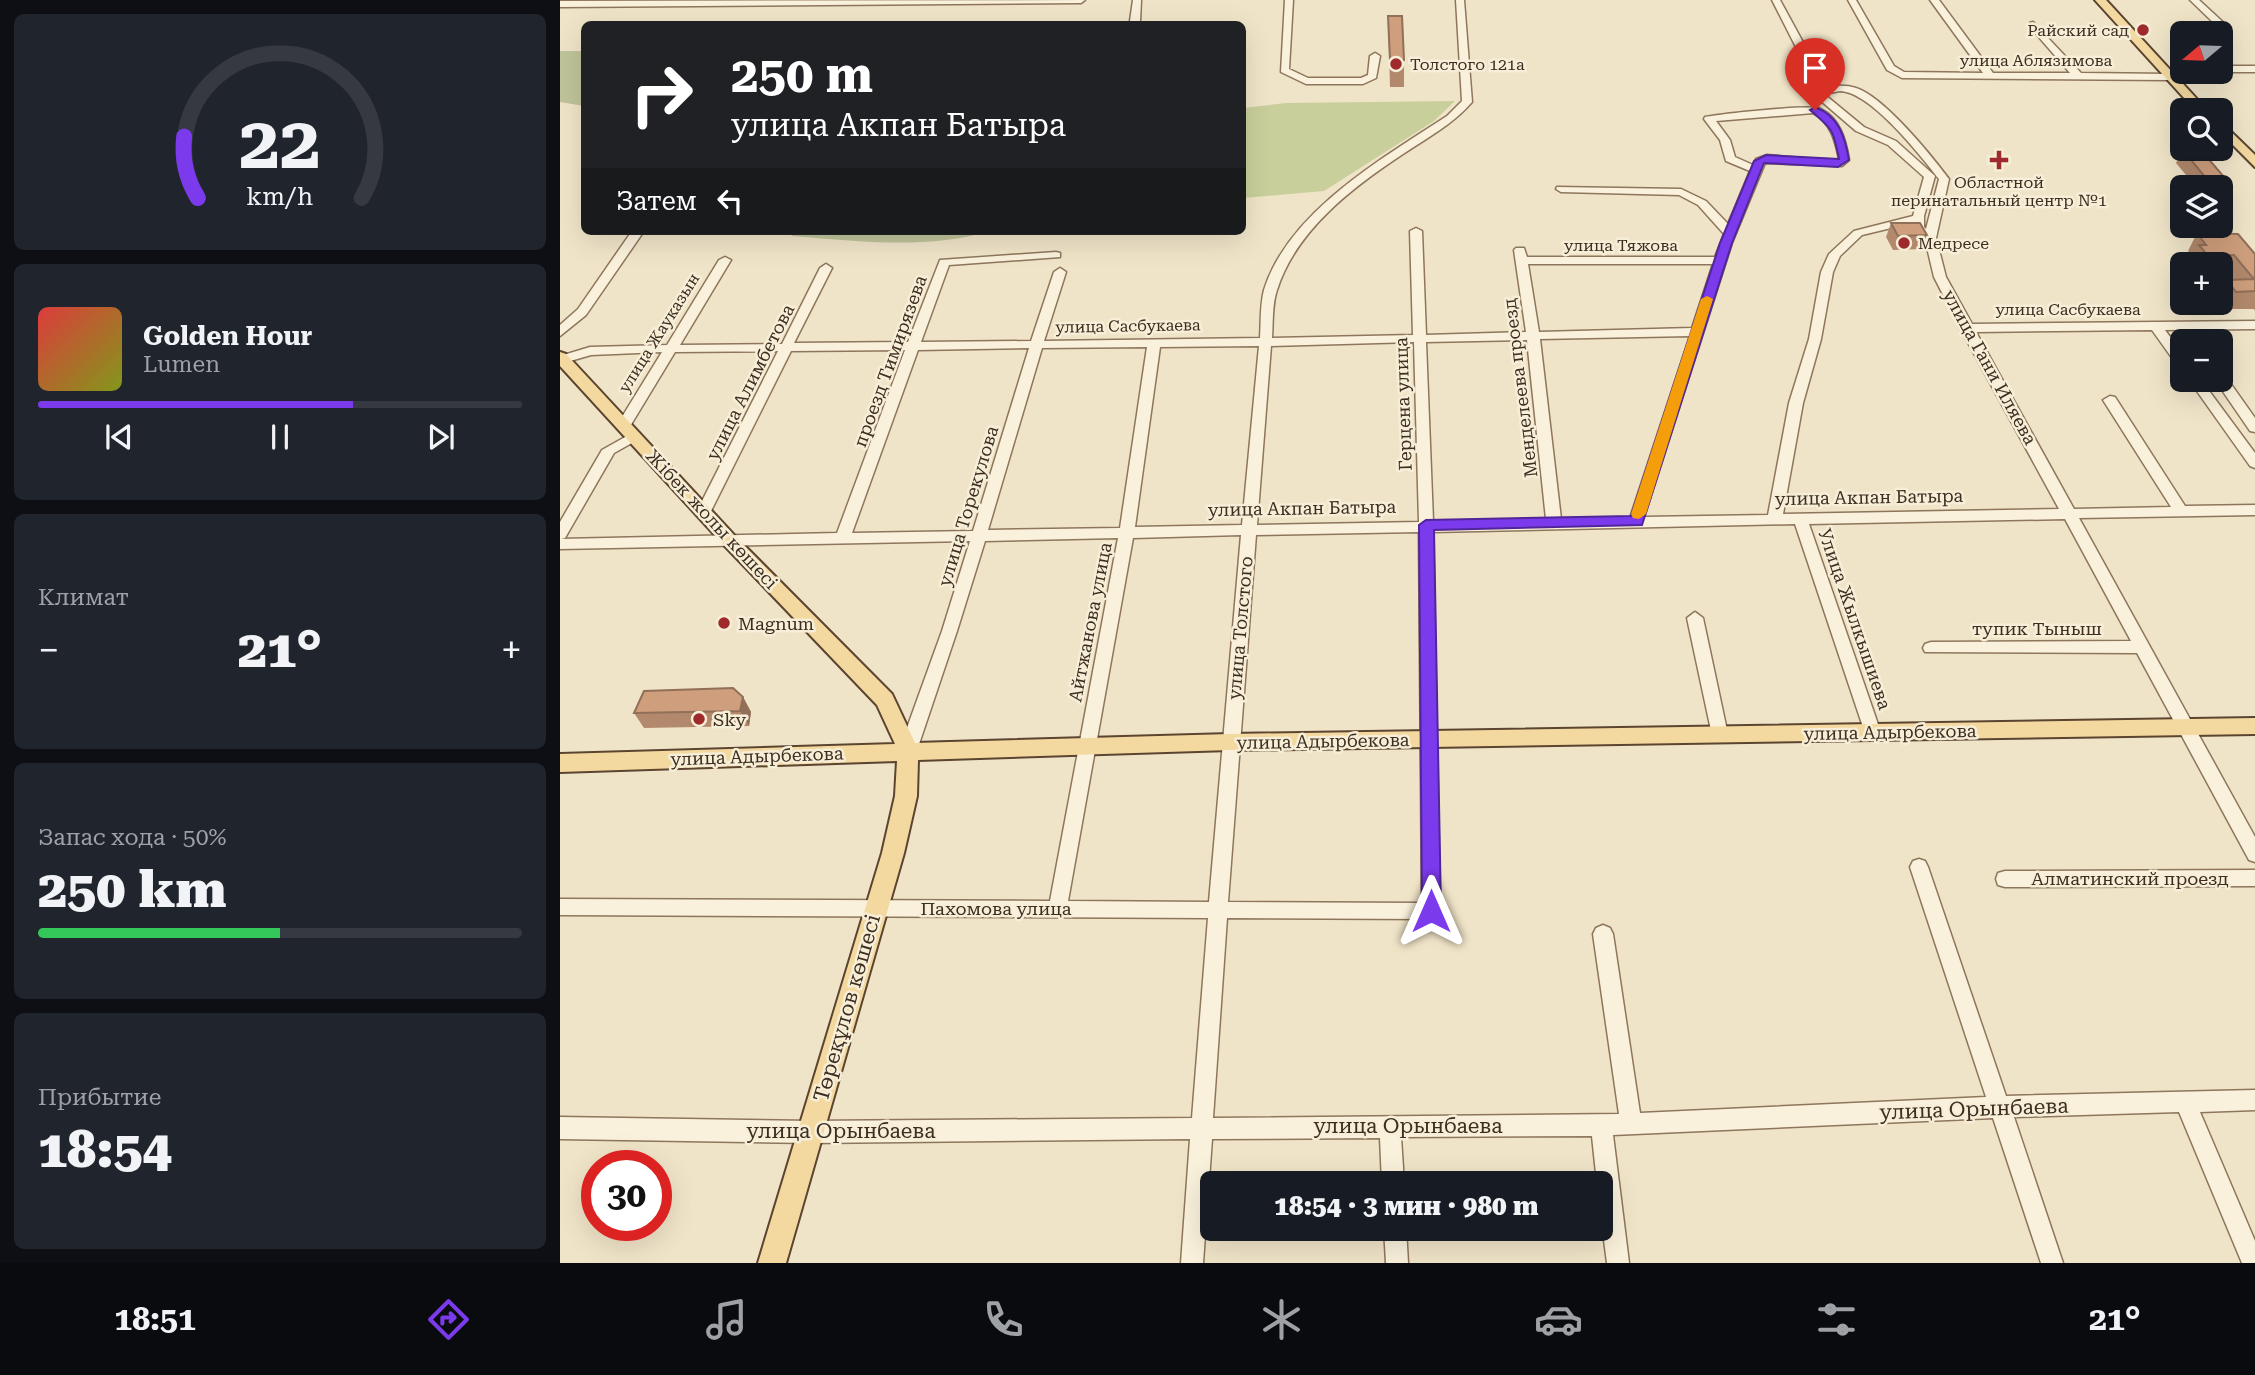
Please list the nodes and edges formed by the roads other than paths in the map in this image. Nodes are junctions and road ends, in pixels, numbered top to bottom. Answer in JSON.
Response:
{"nodes":[{"id":1,"x":1081,"y":0,"type":"edge"},
{"id":2,"x":1137,"y":0,"type":"edge"},
{"id":3,"x":1289,"y":0,"type":"edge"},
{"id":4,"x":1460,"y":0,"type":"edge"},
{"id":5,"x":1776,"y":0,"type":"edge"},
{"id":6,"x":1852,"y":0,"type":"edge"},
{"id":7,"x":1934,"y":0,"type":"edge"},
{"id":8,"x":2100,"y":0,"type":"edge"},
{"id":9,"x":2106,"y":0,"type":"edge"},
{"id":10,"x":2194,"y":0,"type":"edge"},
{"id":11,"x":560,"y":4,"type":"edge"},
{"id":12,"x":1135,"y":21,"type":"edge"},
{"id":13,"x":2217,"y":21,"type":"edge"},
{"id":14,"x":2033,"y":25,"type":"dead end"},
{"id":15,"x":1375,"y":56,"type":"dead end"},
{"id":16,"x":1805,"y":57,"type":"dead end"},
{"id":17,"x":2233,"y":69,"type":"edge"},
{"id":18,"x":2255,"y":69,"type":"edge"},
{"id":19,"x":2170,"y":71,"type":"edge"},
{"id":20,"x":2167,"y":72,"type":"junction"},
{"id":21,"x":1990,"y":76,"type":"junction"},
{"id":22,"x":2078,"y":76,"type":"junction"},
{"id":23,"x":2190,"y":98,"type":"edge"},
{"id":24,"x":2194,"y":98,"type":"edge"},
{"id":25,"x":2233,"y":138,"type":"edge"},
{"id":26,"x":2233,"y":145,"type":"edge"},
{"id":27,"x":2255,"y":163,"type":"edge"},
{"id":28,"x":2255,"y":169,"type":"edge"},
{"id":29,"x":1756,"y":170,"type":"junction"},
{"id":30,"x":1561,"y":189,"type":"dead end"},
{"id":31,"x":1917,"y":217,"type":"junction"},
{"id":32,"x":1416,"y":232,"type":"dead end"},
{"id":33,"x":1730,"y":233,"type":"junction"},
{"id":34,"x":635,"y":235,"type":"edge"},
{"id":35,"x":1930,"y":238,"type":"junction"},
{"id":36,"x":1056,"y":255,"type":"dead end"},
{"id":37,"x":1521,"y":255,"type":"joint"},
{"id":38,"x":725,"y":260,"type":"dead end"},
{"id":39,"x":1720,"y":261,"type":"junction"},
{"id":40,"x":826,"y":268,"type":"dead end"},
{"id":41,"x":1060,"y":272,"type":"dead end"},
{"id":42,"x":2156,"y":326,"type":"junction"},
{"id":43,"x":2182,"y":326,"type":"junction"},
{"id":44,"x":2255,"y":326,"type":"edge"},
{"id":45,"x":1966,"y":328,"type":"junction"},
{"id":46,"x":2184,"y":329,"type":"edge"},
{"id":47,"x":560,"y":332,"type":"edge"},
{"id":48,"x":1695,"y":332,"type":"junction"},
{"id":49,"x":1533,"y":335,"type":"junction"},
{"id":50,"x":1420,"y":337,"type":"junction"},
{"id":51,"x":1266,"y":342,"type":"junction"},
{"id":52,"x":1154,"y":343,"type":"junction"},
{"id":53,"x":915,"y":345,"type":"junction"},
{"id":54,"x":1035,"y":345,"type":"junction"},
{"id":55,"x":2170,"y":345,"type":"edge"},
{"id":56,"x":789,"y":346,"type":"junction"},
{"id":57,"x":671,"y":348,"type":"junction"},
{"id":58,"x":561,"y":359,"type":"edge"},
{"id":59,"x":2204,"y":392,"type":"edge"},
{"id":60,"x":2230,"y":392,"type":"edge"},
{"id":61,"x":2110,"y":400,"type":"dead end"},
{"id":62,"x":2255,"y":428,"type":"edge"},
{"id":63,"x":629,"y":431,"type":"junction"},
{"id":64,"x":2255,"y":463,"type":"edge"},
{"id":65,"x":2255,"y":510,"type":"edge"},
{"id":66,"x":2181,"y":511,"type":"junction"},
{"id":67,"x":704,"y":512,"type":"junction"},
{"id":68,"x":2070,"y":513,"type":"junction"},
{"id":69,"x":1775,"y":518,"type":"junction"},
{"id":70,"x":1800,"y":518,"type":"junction"},
{"id":71,"x":1636,"y":521,"type":"junction"},
{"id":72,"x":1554,"y":523,"type":"junction"},
{"id":73,"x":1426,"y":525,"type":"junction"},
{"id":74,"x":1248,"y":528,"type":"junction"},
{"id":75,"x":1127,"y":530,"type":"junction"},
{"id":76,"x":981,"y":533,"type":"junction"},
{"id":77,"x":560,"y":534,"type":"edge"},
{"id":78,"x":843,"y":537,"type":"junction"},
{"id":79,"x":730,"y":541,"type":"junction"},
{"id":80,"x":560,"y":544,"type":"edge"},
{"id":81,"x":1695,"y":618,"type":"dead end"},
{"id":82,"x":2143,"y":647,"type":"junction"},
{"id":83,"x":1931,"y":648,"type":"dead end"},
{"id":84,"x":2255,"y":726,"type":"edge"},
{"id":85,"x":2187,"y":728,"type":"junction"},
{"id":86,"x":1873,"y":733,"type":"junction"},
{"id":87,"x":1720,"y":735,"type":"junction"},
{"id":88,"x":1430,"y":739,"type":"junction"},
{"id":89,"x":1230,"y":742,"type":"junction"},
{"id":90,"x":1087,"y":746,"type":"junction"},
{"id":91,"x":908,"y":750,"type":"junction"},
{"id":92,"x":560,"y":763,"type":"edge"},
{"id":93,"x":2255,"y":854,"type":"edge"},
{"id":94,"x":1919,"y":867,"type":"dead end"},
{"id":95,"x":2255,"y":878,"type":"edge"},
{"id":96,"x":2005,"y":879,"type":"dead end"},
{"id":97,"x":560,"y":907,"type":"edge"},
{"id":98,"x":1058,"y":907,"type":"junction"},
{"id":99,"x":876,"y":908,"type":"junction"},
{"id":100,"x":1219,"y":909,"type":"junction"},
{"id":101,"x":1431,"y":911,"type":"joint"},
{"id":102,"x":1603,"y":934,"type":"dead end"},
{"id":103,"x":2255,"y":1100,"type":"edge"},
{"id":104,"x":2185,"y":1102,"type":"junction"},
{"id":105,"x":1999,"y":1107,"type":"junction"},
{"id":106,"x":1631,"y":1124,"type":"junction"},
{"id":107,"x":1601,"y":1125,"type":"junction"},
{"id":108,"x":1390,"y":1126,"type":"junction"},
{"id":109,"x":1203,"y":1127,"type":"junction"},
{"id":110,"x":560,"y":1128,"type":"edge"},
{"id":111,"x":811,"y":1132,"type":"junction"},
{"id":112,"x":1392,"y":1171,"type":"edge"},
{"id":113,"x":1396,"y":1241,"type":"edge"},
{"id":114,"x":772,"y":1263,"type":"edge"},
{"id":115,"x":1192,"y":1263,"type":"edge"},
{"id":116,"x":1397,"y":1263,"type":"edge"},
{"id":117,"x":1618,"y":1263,"type":"edge"},
{"id":118,"x":2052,"y":1263,"type":"edge"},
{"id":119,"x":2253,"y":1263,"type":"edge"}],
"edges":[{"from":1,"to":11,"type":"street"},
{"from":2,"to":12,"type":"street"},
{"from":3,"to":15,"type":"street"},
{"from":4,"to":51,"type":"street","name":"улица Толстого"},
{"from":5,"to":16,"type":"street"},
{"from":6,"to":21,"type":"street","name":"улица Аблязимова"},
{"from":7,"to":21,"type":"street"},
{"from":8,"to":20,"type":"main road"},
{"from":9,"to":20,"type":"main road"},
{"from":10,"to":13,"type":"street"},
{"from":14,"to":22,"type":"street"},
{"from":17,"to":18,"type":"street"},
{"from":19,"to":20,"type":"street","name":"улица Аблязимова"},
{"from":20,"to":22,"type":"street","name":"улица Аблязимова"},
{"from":20,"to":23,"type":"main road"},
{"from":20,"to":24,"type":"main road"},
{"from":21,"to":22,"type":"street","name":"улица Аблязимова"},
{"from":25,"to":27,"type":"main road"},
{"from":26,"to":28,"type":"main road"},
{"from":29,"to":29,"type":"street"},
{"from":29,"to":33,"type":"street"},
{"from":30,"to":33,"type":"street"},
{"from":31,"to":35,"type":"street"},
{"from":31,"to":35,"type":"street","name":"улица Гани Иляева"},
{"from":31,"to":69,"type":"street"},
{"from":32,"to":50,"type":"street","name":"Герцена улица"},
{"from":33,"to":39,"type":"street"},
{"from":34,"to":47,"type":"street"},
{"from":35,"to":45,"type":"street","name":"улица Гани Иляева"},
{"from":36,"to":53,"type":"street","name":"проезд Тимирязева"},
{"from":37,"to":39,"type":"street","name":"улица Тяжова"},
{"from":37,"to":49,"type":"street","name":"Менделеева проезд"},
{"from":38,"to":57,"type":"street","name":"улица Жауказын"},
{"from":39,"to":48,"type":"street"},
{"from":40,"to":56,"type":"street","name":"улица Алимбетова"},
{"from":41,"to":54,"type":"street","name":"улица Торекулова"},
{"from":42,"to":43,"type":"street","name":"улица Сасбукаева"},
{"from":42,"to":45,"type":"street","name":"улица Сасбукаева"},
{"from":42,"to":55,"type":"street"},
{"from":43,"to":44,"type":"street","name":"улица Сасбукаева"},
{"from":43,"to":46,"type":"street"},
{"from":45,"to":68,"type":"street","name":"улица Гани Иляева"},
{"from":48,"to":49,"type":"street","name":"улица Сасбукаева"},
{"from":48,"to":71,"type":"street"},
{"from":49,"to":50,"type":"street","name":"улица Сасбукаева"},
{"from":49,"to":72,"type":"street","name":"Менделеева проезд"},
{"from":50,"to":51,"type":"street","name":"улица Сасбукаева"},
{"from":50,"to":73,"type":"street","name":"Герцена улица"},
{"from":51,"to":52,"type":"street","name":"улица Сасбукаева"},
{"from":51,"to":74,"type":"street","name":"улица Толстого"},
{"from":52,"to":54,"type":"street","name":"улица Сасбукаева"},
{"from":52,"to":75,"type":"street","name":"Айтжанова улица"},
{"from":53,"to":54,"type":"street","name":"улица Сасбукаева"},
{"from":53,"to":56,"type":"street","name":"улица Сасбукаева"},
{"from":53,"to":78,"type":"street","name":"проезд Тимирязева"},
{"from":54,"to":76,"type":"street","name":"улица Торекулова"},
{"from":56,"to":57,"type":"street","name":"улица Сасбукаева"},
{"from":56,"to":67,"type":"street","name":"улица Алимбетова"},
{"from":57,"to":58,"type":"street","name":"улица Сасбукаева"},
{"from":57,"to":63,"type":"street","name":"улица Жауказын"},
{"from":58,"to":63,"type":"main road","name":"Жібек жолы көшесі"},
{"from":59,"to":64,"type":"street"},
{"from":60,"to":62,"type":"street"},
{"from":61,"to":66,"type":"street"},
{"from":63,"to":67,"type":"main road","name":"Жібек жолы көшесі"},
{"from":63,"to":77,"type":"street"},
{"from":65,"to":66,"type":"street","name":"улица Акпан Батыра"},
{"from":66,"to":68,"type":"street","name":"улица Акпан Батыра"},
{"from":67,"to":79,"type":"main road","name":"Жібек жолы көшесі"},
{"from":68,"to":70,"type":"street","name":"улица Акпан Батыра"},
{"from":68,"to":82,"type":"street","name":"улица Гани Иляева"},
{"from":69,"to":70,"type":"street","name":"улица Акпан Батыра"},
{"from":69,"to":71,"type":"street","name":"улица Акпан Батыра"},
{"from":70,"to":86,"type":"street","name":"Улица Жылкышиева"},
{"from":71,"to":72,"type":"street","name":"улица Акпан Батыра"},
{"from":72,"to":73,"type":"street","name":"улица Акпан Батыра"},
{"from":73,"to":74,"type":"street","name":"улица Акпан Батыра"},
{"from":73,"to":88,"type":"street","name":"Герцена улица"},
{"from":74,"to":75,"type":"street","name":"улица Акпан Батыра"},
{"from":74,"to":89,"type":"street","name":"улица Толстого"},
{"from":75,"to":76,"type":"street","name":"улица Акпан Батыра"},
{"from":75,"to":90,"type":"street","name":"Айтжанова улица"},
{"from":76,"to":78,"type":"street","name":"улица Акпан Батыра"},
{"from":76,"to":91,"type":"street","name":"улица Торекулова"},
{"from":78,"to":79,"type":"street","name":"улица Акпан Батыра"},
{"from":79,"to":80,"type":"street","name":"улица Акпан Батыра"},
{"from":79,"to":91,"type":"main road","name":"Жібек жолы көшесі"},
{"from":81,"to":87,"type":"street"},
{"from":82,"to":83,"type":"street","name":"тупик Тыныш"},
{"from":82,"to":85,"type":"street","name":"улица Гани Иляева"},
{"from":84,"to":85,"type":"main road","name":"улица Адырбекова"},
{"from":85,"to":86,"type":"main road","name":"улица Адырбекова"},
{"from":85,"to":93,"type":"street","name":"улица Гани Иляева"},
{"from":86,"to":87,"type":"main road","name":"улица Адырбекова"},
{"from":87,"to":88,"type":"main road","name":"улица Адырбекова"},
{"from":88,"to":89,"type":"main road","name":"улица Адырбекова"},
{"from":88,"to":101,"type":"street","name":"Герцена улица"},
{"from":89,"to":90,"type":"main road","name":"улица Адырбекова"},
{"from":89,"to":100,"type":"street","name":"улица Толстого"},
{"from":90,"to":91,"type":"main road","name":"улица Адырбекова"},
{"from":90,"to":98,"type":"street","name":"Айтжанова улица"},
{"from":91,"to":92,"type":"main road","name":"улица Адырбекова"},
{"from":91,"to":99,"type":"main road","name":"Төреқұлов көшесі"},
{"from":94,"to":105,"type":"street"},
{"from":95,"to":96,"type":"street","name":"Алматинский проезд"},
{"from":97,"to":99,"type":"street","name":"Пахомова улица"},
{"from":98,"to":99,"type":"street","name":"Пахомова улица"},
{"from":98,"to":100,"type":"street","name":"Пахомова улица"},
{"from":99,"to":111,"type":"main road","name":"Төреқұлов көшесі"},
{"from":100,"to":101,"type":"street","name":"Пахомова улица"},
{"from":100,"to":109,"type":"street","name":"улица Толстого"},
{"from":102,"to":106,"type":"street"},
{"from":103,"to":104,"type":"street","name":"улица Орынбаева"},
{"from":104,"to":105,"type":"street","name":"улица Орынбаева"},
{"from":104,"to":119,"type":"street"},
{"from":105,"to":106,"type":"street","name":"улица Орынбаева"},
{"from":105,"to":118,"type":"street"},
{"from":106,"to":107,"type":"street","name":"улица Орынбаева"},
{"from":107,"to":108,"type":"street","name":"улица Орынбаева"},
{"from":107,"to":117,"type":"street"},
{"from":108,"to":109,"type":"street","name":"улица Орынбаева"},
{"from":108,"to":112,"type":"street"},
{"from":109,"to":111,"type":"street","name":"улица Орынбаева"},
{"from":109,"to":115,"type":"street","name":"улица Толстого"},
{"from":110,"to":111,"type":"street","name":"улица Орынбаева"},
{"from":111,"to":114,"type":"main road","name":"Төреқұлов көшесі"},
{"from":113,"to":116,"type":"street"}]}
